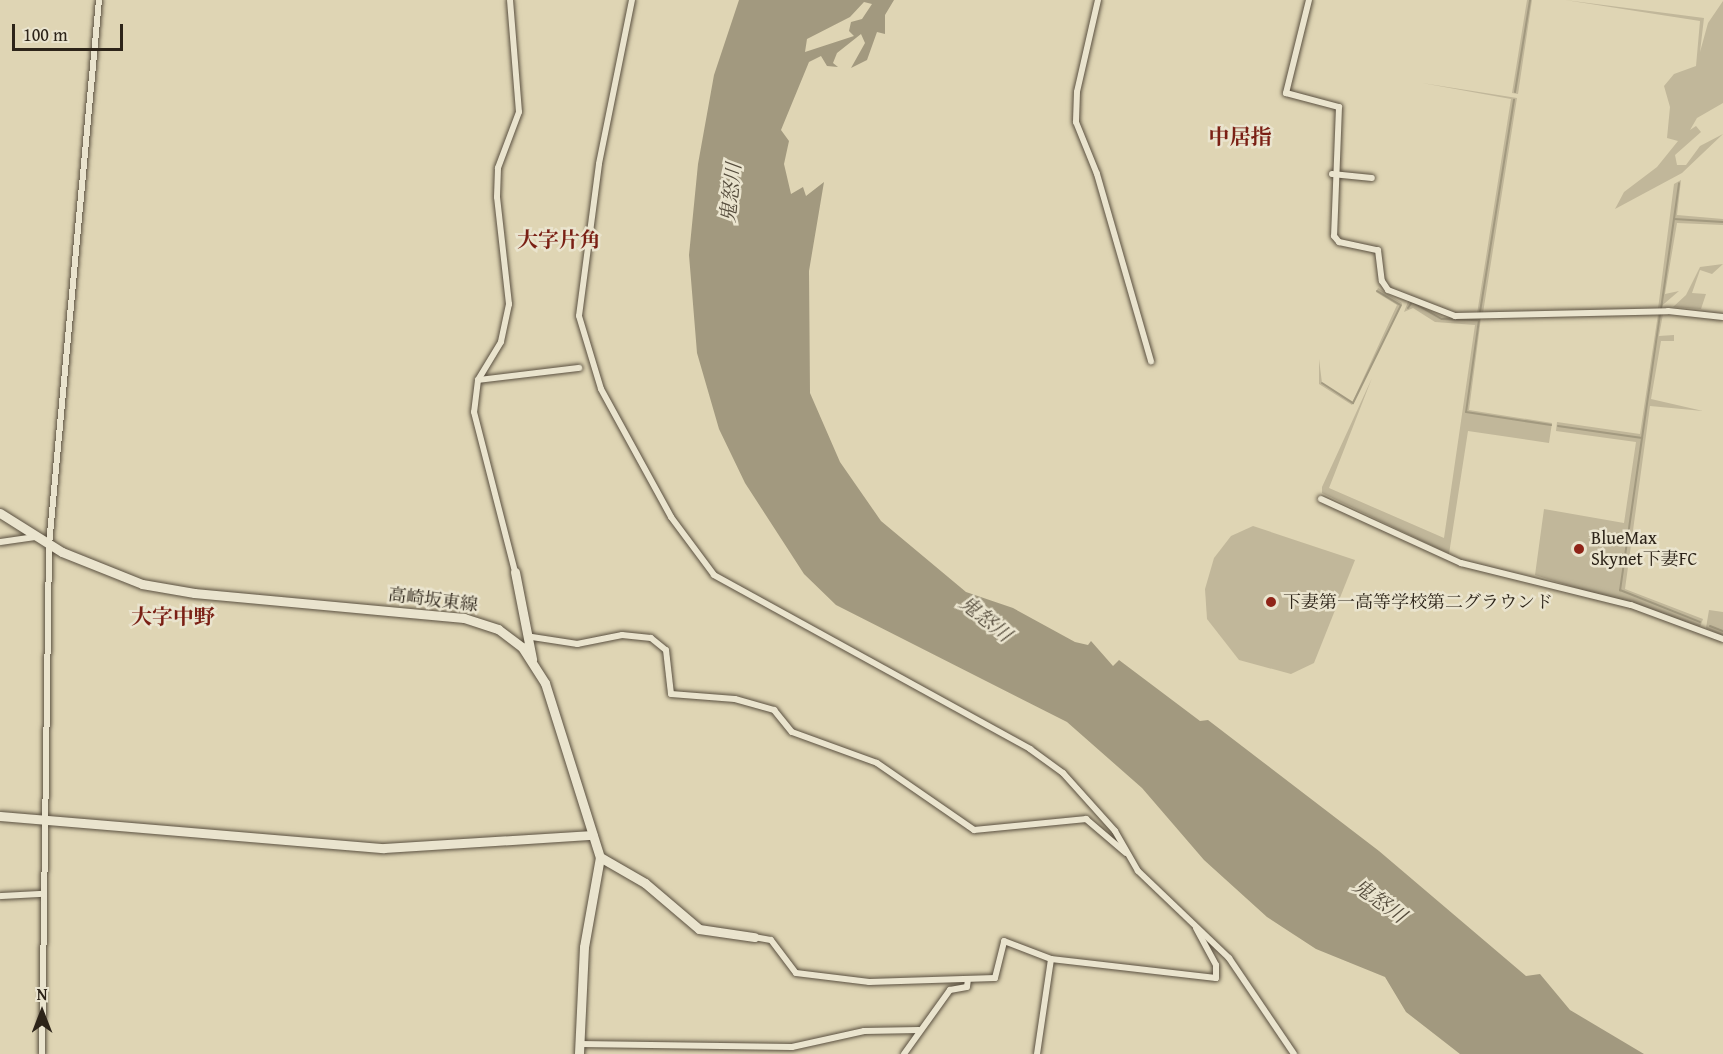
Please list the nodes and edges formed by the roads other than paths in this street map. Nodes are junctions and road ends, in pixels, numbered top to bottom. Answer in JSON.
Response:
{"nodes":[{"id":1,"x":99,"y":0,"type":"edge"},
{"id":2,"x":510,"y":0,"type":"edge"},
{"id":3,"x":632,"y":0,"type":"edge"},
{"id":4,"x":1098,"y":0,"type":"edge"},
{"id":5,"x":1309,"y":0,"type":"edge"},
{"id":6,"x":1332,"y":174,"type":"junction"},
{"id":7,"x":1372,"y":178,"type":"dead end"},
{"id":8,"x":1723,"y":318,"type":"edge"},
{"id":9,"x":1151,"y":361,"type":"dead end"},
{"id":10,"x":579,"y":368,"type":"dead end"},
{"id":11,"x":478,"y":380,"type":"junction"},
{"id":12,"x":1321,"y":499,"type":"dead end"},
{"id":13,"x":0,"y":513,"type":"edge"},
{"id":14,"x":36,"y":537,"type":"junction"},
{"id":15,"x":0,"y":542,"type":"edge"},
{"id":16,"x":49,"y":545,"type":"junction"},
{"id":17,"x":514,"y":572,"type":"joint"},
{"id":18,"x":532,"y":637,"type":"junction"},
{"id":19,"x":1723,"y":639,"type":"edge"},
{"id":20,"x":532,"y":659,"type":"junction"},
{"id":21,"x":0,"y":816,"type":"edge"},
{"id":22,"x":46,"y":818,"type":"junction"},
{"id":23,"x":593,"y":835,"type":"junction"},
{"id":24,"x":1126,"y":853,"type":"junction"},
{"id":25,"x":600,"y":857,"type":"junction"},
{"id":26,"x":41,"y":894,"type":"junction"},
{"id":27,"x":0,"y":896,"type":"edge"},
{"id":28,"x":1193,"y":922,"type":"junction"},
{"id":29,"x":754,"y":937,"type":"joint"},
{"id":30,"x":1051,"y":959,"type":"junction"},
{"id":31,"x":968,"y":979,"type":"junction"},
{"id":32,"x":919,"y":1030,"type":"junction"},
{"id":33,"x":580,"y":1049,"type":"edge"},
{"id":34,"x":42,"y":1054,"type":"edge"},
{"id":35,"x":47,"y":1054,"type":"edge"},
{"id":36,"x":904,"y":1054,"type":"edge"},
{"id":37,"x":1038,"y":1054,"type":"edge"},
{"id":38,"x":1294,"y":1054,"type":"edge"}],
"edges":[{"from":1,"to":16,"type":"street"},
{"from":2,"to":11,"type":"street"},
{"from":3,"to":24,"type":"street"},
{"from":4,"to":9,"type":"street"},
{"from":5,"to":6,"type":"street"},
{"from":6,"to":7,"type":"street"},
{"from":6,"to":8,"type":"street"},
{"from":10,"to":11,"type":"street"},
{"from":11,"to":17,"type":"street"},
{"from":12,"to":19,"type":"street"},
{"from":13,"to":14,"type":"main road","name":"高崎坂東線"},
{"from":14,"to":15,"type":"street"},
{"from":14,"to":16,"type":"main road","name":"高崎坂東線"},
{"from":16,"to":20,"type":"main road","name":"高崎坂東線"},
{"from":16,"to":22,"type":"street"},
{"from":17,"to":18,"type":"main road"},
{"from":18,"to":20,"type":"main road"},
{"from":18,"to":24,"type":"street"},
{"from":20,"to":23,"type":"main road","name":"高崎坂東線"},
{"from":21,"to":22,"type":"main road"},
{"from":22,"to":23,"type":"main road"},
{"from":22,"to":26,"type":"street"},
{"from":23,"to":25,"type":"main road","name":"高崎坂東線"},
{"from":24,"to":28,"type":"street"},
{"from":25,"to":29,"type":"main road"},
{"from":25,"to":33,"type":"main road","name":"高崎坂東線"},
{"from":26,"to":27,"type":"street"},
{"from":26,"to":34,"type":"street"},
{"from":28,"to":30,"type":"street"},
{"from":28,"to":38,"type":"street"},
{"from":29,"to":31,"type":"street"},
{"from":30,"to":31,"type":"street"},
{"from":30,"to":37,"type":"street"},
{"from":31,"to":32,"type":"street"},
{"from":32,"to":33,"type":"street"},
{"from":32,"to":36,"type":"street"},
{"from":34,"to":35,"type":"street"}]}
